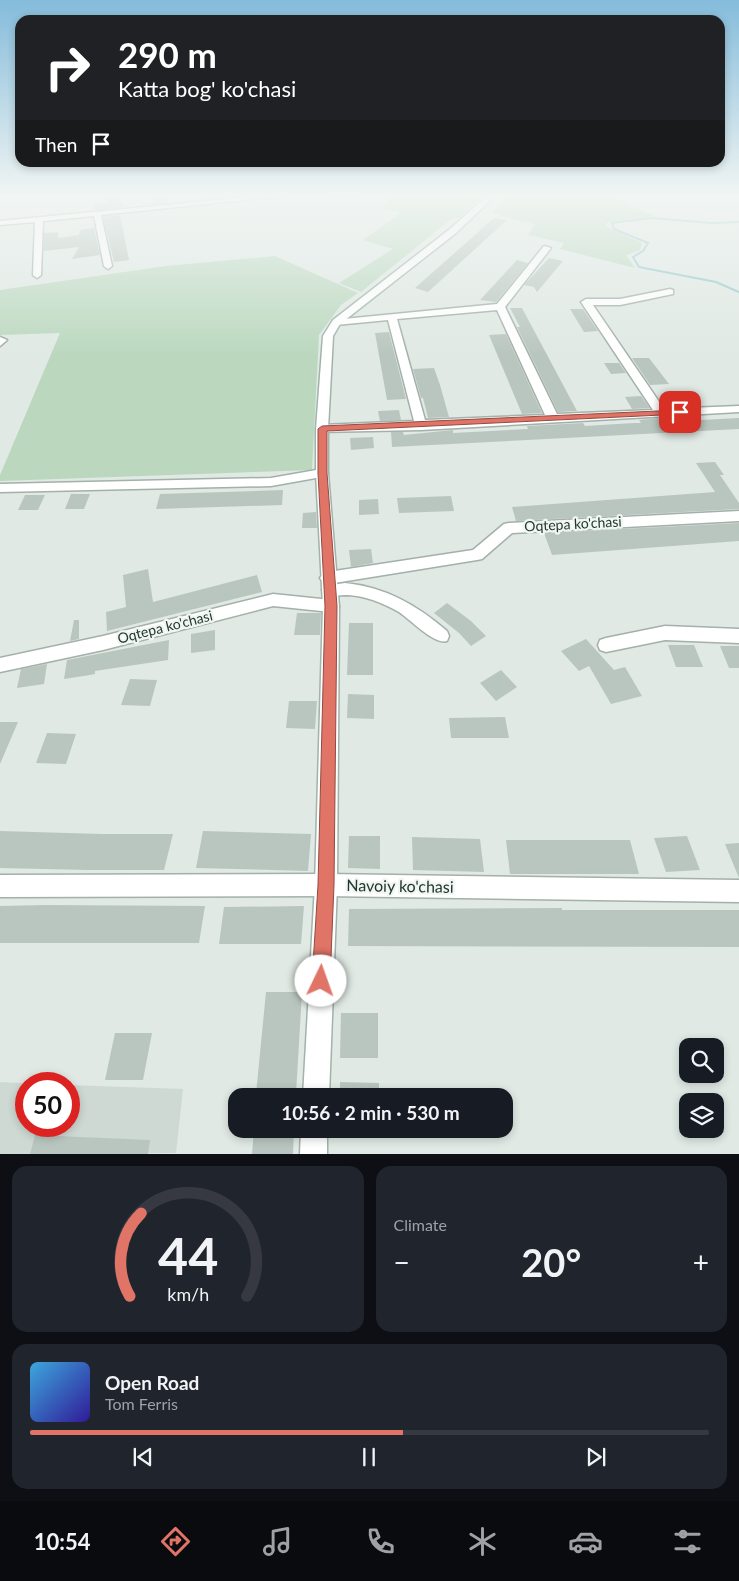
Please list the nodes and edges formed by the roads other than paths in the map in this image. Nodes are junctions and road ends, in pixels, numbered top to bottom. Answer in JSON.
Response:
{"nodes":[{"id":1,"x":38,"y":248,"type":"edge"},
{"id":2,"x":104,"y":248,"type":"edge"},
{"id":3,"x":431,"y":248,"type":"edge"},
{"id":4,"x":547,"y":248,"type":"dead end"},
{"id":5,"x":108,"y":266,"type":"dead end"},
{"id":6,"x":38,"y":275,"type":"dead end"},
{"id":7,"x":670,"y":292,"type":"dead end"},
{"id":8,"x":500,"y":307,"type":"junction"},
{"id":9,"x":392,"y":317,"type":"junction"},
{"id":10,"x":336,"y":322,"type":"junction"},
{"id":11,"x":739,"y":409,"type":"edge"},
{"id":12,"x":661,"y":414,"type":"junction"},
{"id":13,"x":553,"y":419,"type":"junction"},
{"id":14,"x":421,"y":426,"type":"junction"},
{"id":15,"x":322,"y":429,"type":"junction"},
{"id":16,"x":322,"y":473,"type":"junction"},
{"id":17,"x":0,"y":488,"type":"edge"},
{"id":18,"x":739,"y":516,"type":"edge"},
{"id":19,"x":329,"y":584,"type":"junction"},
{"id":20,"x":331,"y":606,"type":"junction"},
{"id":21,"x":441,"y":636,"type":"dead end"},
{"id":22,"x":739,"y":636,"type":"edge"},
{"id":23,"x":606,"y":645,"type":"dead end"},
{"id":24,"x":0,"y":665,"type":"edge"},
{"id":25,"x":326,"y":885,"type":"junction"},
{"id":26,"x":0,"y":886,"type":"edge"},
{"id":27,"x":739,"y":891,"type":"edge"},
{"id":28,"x":316,"y":1088,"type":"edge"},
{"id":29,"x":314,"y":1138,"type":"edge"},
{"id":30,"x":313,"y":1154,"type":"edge"}],
"edges":[{"from":1,"to":6,"type":"street"},
{"from":2,"to":5,"type":"street"},
{"from":3,"to":10,"type":"street"},
{"from":4,"to":8,"type":"street"},
{"from":7,"to":12,"type":"street"},
{"from":8,"to":9,"type":"street"},
{"from":8,"to":13,"type":"street"},
{"from":9,"to":10,"type":"street"},
{"from":9,"to":14,"type":"street"},
{"from":10,"to":15,"type":"street"},
{"from":11,"to":12,"type":"street"},
{"from":12,"to":13,"type":"street"},
{"from":13,"to":14,"type":"street"},
{"from":14,"to":15,"type":"street"},
{"from":15,"to":16,"type":"street"},
{"from":16,"to":17,"type":"street"},
{"from":16,"to":19,"type":"street"},
{"from":18,"to":19,"type":"street","name":"Oqtepa ko'chasi"},
{"from":19,"to":20,"type":"street"},
{"from":19,"to":21,"type":"street"},
{"from":20,"to":24,"type":"street","name":"Oqtepa ko'chasi"},
{"from":20,"to":25,"type":"street"},
{"from":22,"to":23,"type":"street"},
{"from":25,"to":26,"type":"street","name":"Navoiy ko'chasi"},
{"from":25,"to":27,"type":"street","name":"Navoiy ko'chasi"},
{"from":25,"to":28,"type":"street"},
{"from":29,"to":30,"type":"street"}]}
